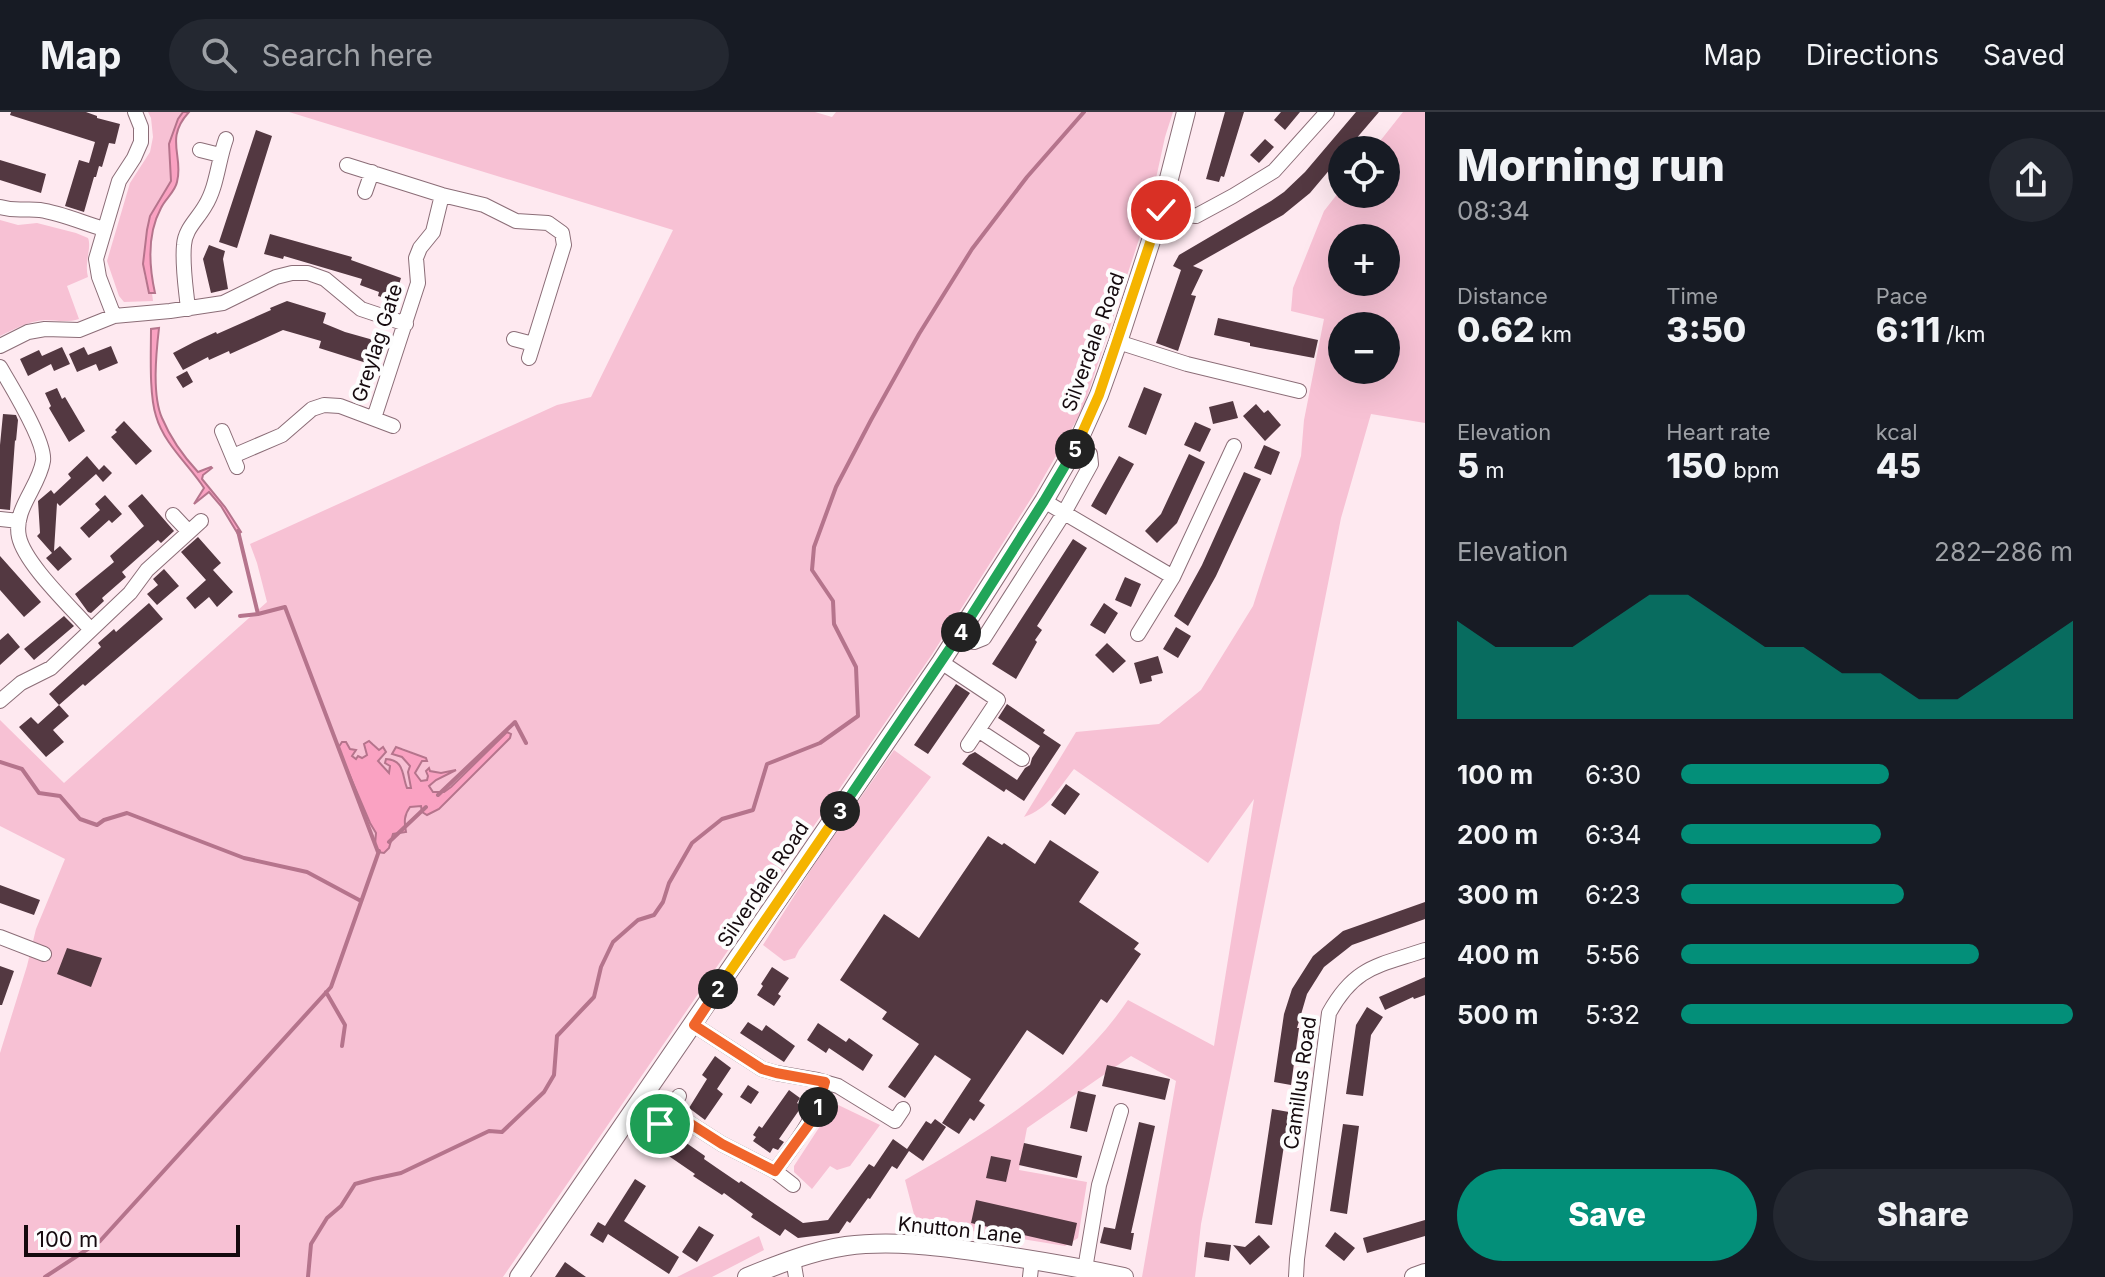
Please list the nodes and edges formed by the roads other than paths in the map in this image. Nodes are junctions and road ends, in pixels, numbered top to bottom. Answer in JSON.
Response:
{"nodes":[{"id":1,"x":135,"y":112,"type":"edge"},
{"id":2,"x":1186,"y":112,"type":"edge"},
{"id":3,"x":1327,"y":112,"type":"edge"},
{"id":4,"x":226,"y":139,"type":"dead end"},
{"id":5,"x":200,"y":150,"type":"dead end"},
{"id":6,"x":220,"y":155,"type":"junction"},
{"id":7,"x":347,"y":165,"type":"dead end"},
{"id":8,"x":372,"y":172,"type":"junction"},
{"id":9,"x":365,"y":192,"type":"dead end"},
{"id":10,"x":442,"y":195,"type":"junction"},
{"id":11,"x":0,"y":207,"type":"edge"},
{"id":12,"x":1161,"y":210,"type":"junction"},
{"id":13,"x":104,"y":229,"type":"junction"},
{"id":14,"x":188,"y":309,"type":"junction"},
{"id":15,"x":114,"y":316,"type":"junction"},
{"id":16,"x":406,"y":324,"type":"junction"},
{"id":17,"x":514,"y":339,"type":"dead end"},
{"id":18,"x":1118,"y":342,"type":"junction"},
{"id":19,"x":0,"y":346,"type":"edge"},
{"id":20,"x":0,"y":367,"type":"edge"},
{"id":21,"x":1299,"y":391,"type":"dead end"},
{"id":22,"x":374,"y":418,"type":"junction"},
{"id":23,"x":393,"y":426,"type":"dead end"},
{"id":24,"x":222,"y":431,"type":"dead end"},
{"id":25,"x":1234,"y":446,"type":"dead end"},
{"id":26,"x":1083,"y":450,"type":"junction"},
{"id":27,"x":1044,"y":501,"type":"junction"},
{"id":28,"x":1064,"y":513,"type":"junction"},
{"id":29,"x":173,"y":515,"type":"dead end"},
{"id":30,"x":0,"y":519,"type":"edge"},
{"id":31,"x":19,"y":521,"type":"junction"},
{"id":32,"x":1173,"y":577,"type":"junction"},
{"id":33,"x":90,"y":629,"type":"junction"},
{"id":34,"x":1138,"y":634,"type":"dead end"},
{"id":35,"x":967,"y":638,"type":"junction"},
{"id":36,"x":941,"y":662,"type":"junction"},
{"id":37,"x":2,"y":706,"type":"edge"},
{"id":38,"x":978,"y":730,"type":"junction"},
{"id":39,"x":968,"y":745,"type":"dead end"},
{"id":40,"x":1022,"y":759,"type":"dead end"},
{"id":41,"x":0,"y":937,"type":"edge"},
{"id":42,"x":1425,"y":950,"type":"edge"},
{"id":43,"x":44,"y":954,"type":"dead end"},
{"id":44,"x":694,"y":1025,"type":"junction"},
{"id":45,"x":825,"y":1082,"type":"junction"},
{"id":46,"x":679,"y":1096,"type":"dead end"},
{"id":47,"x":903,"y":1109,"type":"dead end"},
{"id":48,"x":669,"y":1110,"type":"junction"},
{"id":49,"x":1121,"y":1111,"type":"dead end"},
{"id":50,"x":660,"y":1124,"type":"dead end"},
{"id":51,"x":775,"y":1171,"type":"junction"},
{"id":52,"x":793,"y":1185,"type":"dead end"},
{"id":53,"x":795,"y":1268,"type":"edge"},
{"id":54,"x":1031,"y":1268,"type":"edge"},
{"id":55,"x":1085,"y":1269,"type":"junction"},
{"id":56,"x":1425,"y":1273,"type":"edge"},
{"id":57,"x":519,"y":1277,"type":"edge"},
{"id":58,"x":747,"y":1277,"type":"edge"},
{"id":59,"x":1124,"y":1277,"type":"edge"},
{"id":60,"x":1296,"y":1277,"type":"edge"},
{"id":61,"x":1414,"y":1277,"type":"edge"}],
"edges":[{"from":1,"to":13,"type":"street"},
{"from":2,"to":12,"type":"main road","name":"Silverdale Road"},
{"from":3,"to":12,"type":"street"},
{"from":4,"to":6,"type":"street"},
{"from":5,"to":6,"type":"street"},
{"from":6,"to":14,"type":"street"},
{"from":7,"to":8,"type":"street"},
{"from":8,"to":9,"type":"street"},
{"from":8,"to":10,"type":"street"},
{"from":10,"to":16,"type":"street","name":"Greylag Gate"},
{"from":10,"to":17,"type":"street"},
{"from":11,"to":13,"type":"street"},
{"from":12,"to":18,"type":"main road","name":"Silverdale Road"},
{"from":13,"to":15,"type":"street"},
{"from":14,"to":15,"type":"street"},
{"from":14,"to":16,"type":"street"},
{"from":15,"to":19,"type":"street"},
{"from":16,"to":22,"type":"street","name":"Greylag Gate"},
{"from":18,"to":21,"type":"street"},
{"from":18,"to":26,"type":"main road","name":"Silverdale Road"},
{"from":20,"to":31,"type":"street"},
{"from":22,"to":23,"type":"street","name":"Greylag Gate"},
{"from":22,"to":24,"type":"street","name":"Greylag Gate"},
{"from":25,"to":32,"type":"street"},
{"from":26,"to":27,"type":"main road","name":"Silverdale Road"},
{"from":26,"to":28,"type":"street","name":"Silverdale Road"},
{"from":27,"to":28,"type":"street"},
{"from":27,"to":35,"type":"main road","name":"Silverdale Road"},
{"from":28,"to":32,"type":"street"},
{"from":28,"to":35,"type":"street","name":"Silverdale Road"},
{"from":29,"to":33,"type":"street"},
{"from":30,"to":31,"type":"street"},
{"from":31,"to":33,"type":"street"},
{"from":32,"to":34,"type":"street"},
{"from":33,"to":37,"type":"street"},
{"from":35,"to":36,"type":"main road","name":"Silverdale Road"},
{"from":36,"to":38,"type":"street"},
{"from":36,"to":44,"type":"main road","name":"Silverdale Road"},
{"from":38,"to":39,"type":"street"},
{"from":38,"to":40,"type":"street"},
{"from":41,"to":43,"type":"street"},
{"from":42,"to":60,"type":"street","name":"Camillus Road"},
{"from":44,"to":45,"type":"street"},
{"from":44,"to":57,"type":"main road","name":"Silverdale Road"},
{"from":45,"to":47,"type":"street"},
{"from":45,"to":51,"type":"street"},
{"from":46,"to":48,"type":"street"},
{"from":48,"to":50,"type":"street"},
{"from":48,"to":51,"type":"street"},
{"from":49,"to":55,"type":"street"},
{"from":51,"to":52,"type":"street"},
{"from":53,"to":54,"type":"main road","name":"Knutton Lane"},
{"from":53,"to":58,"type":"main road","name":"Knutton Lane"},
{"from":54,"to":55,"type":"main road","name":"Knutton Lane"},
{"from":55,"to":59,"type":"main road","name":"Knutton Lane"},
{"from":56,"to":61,"type":"main road"}]}
